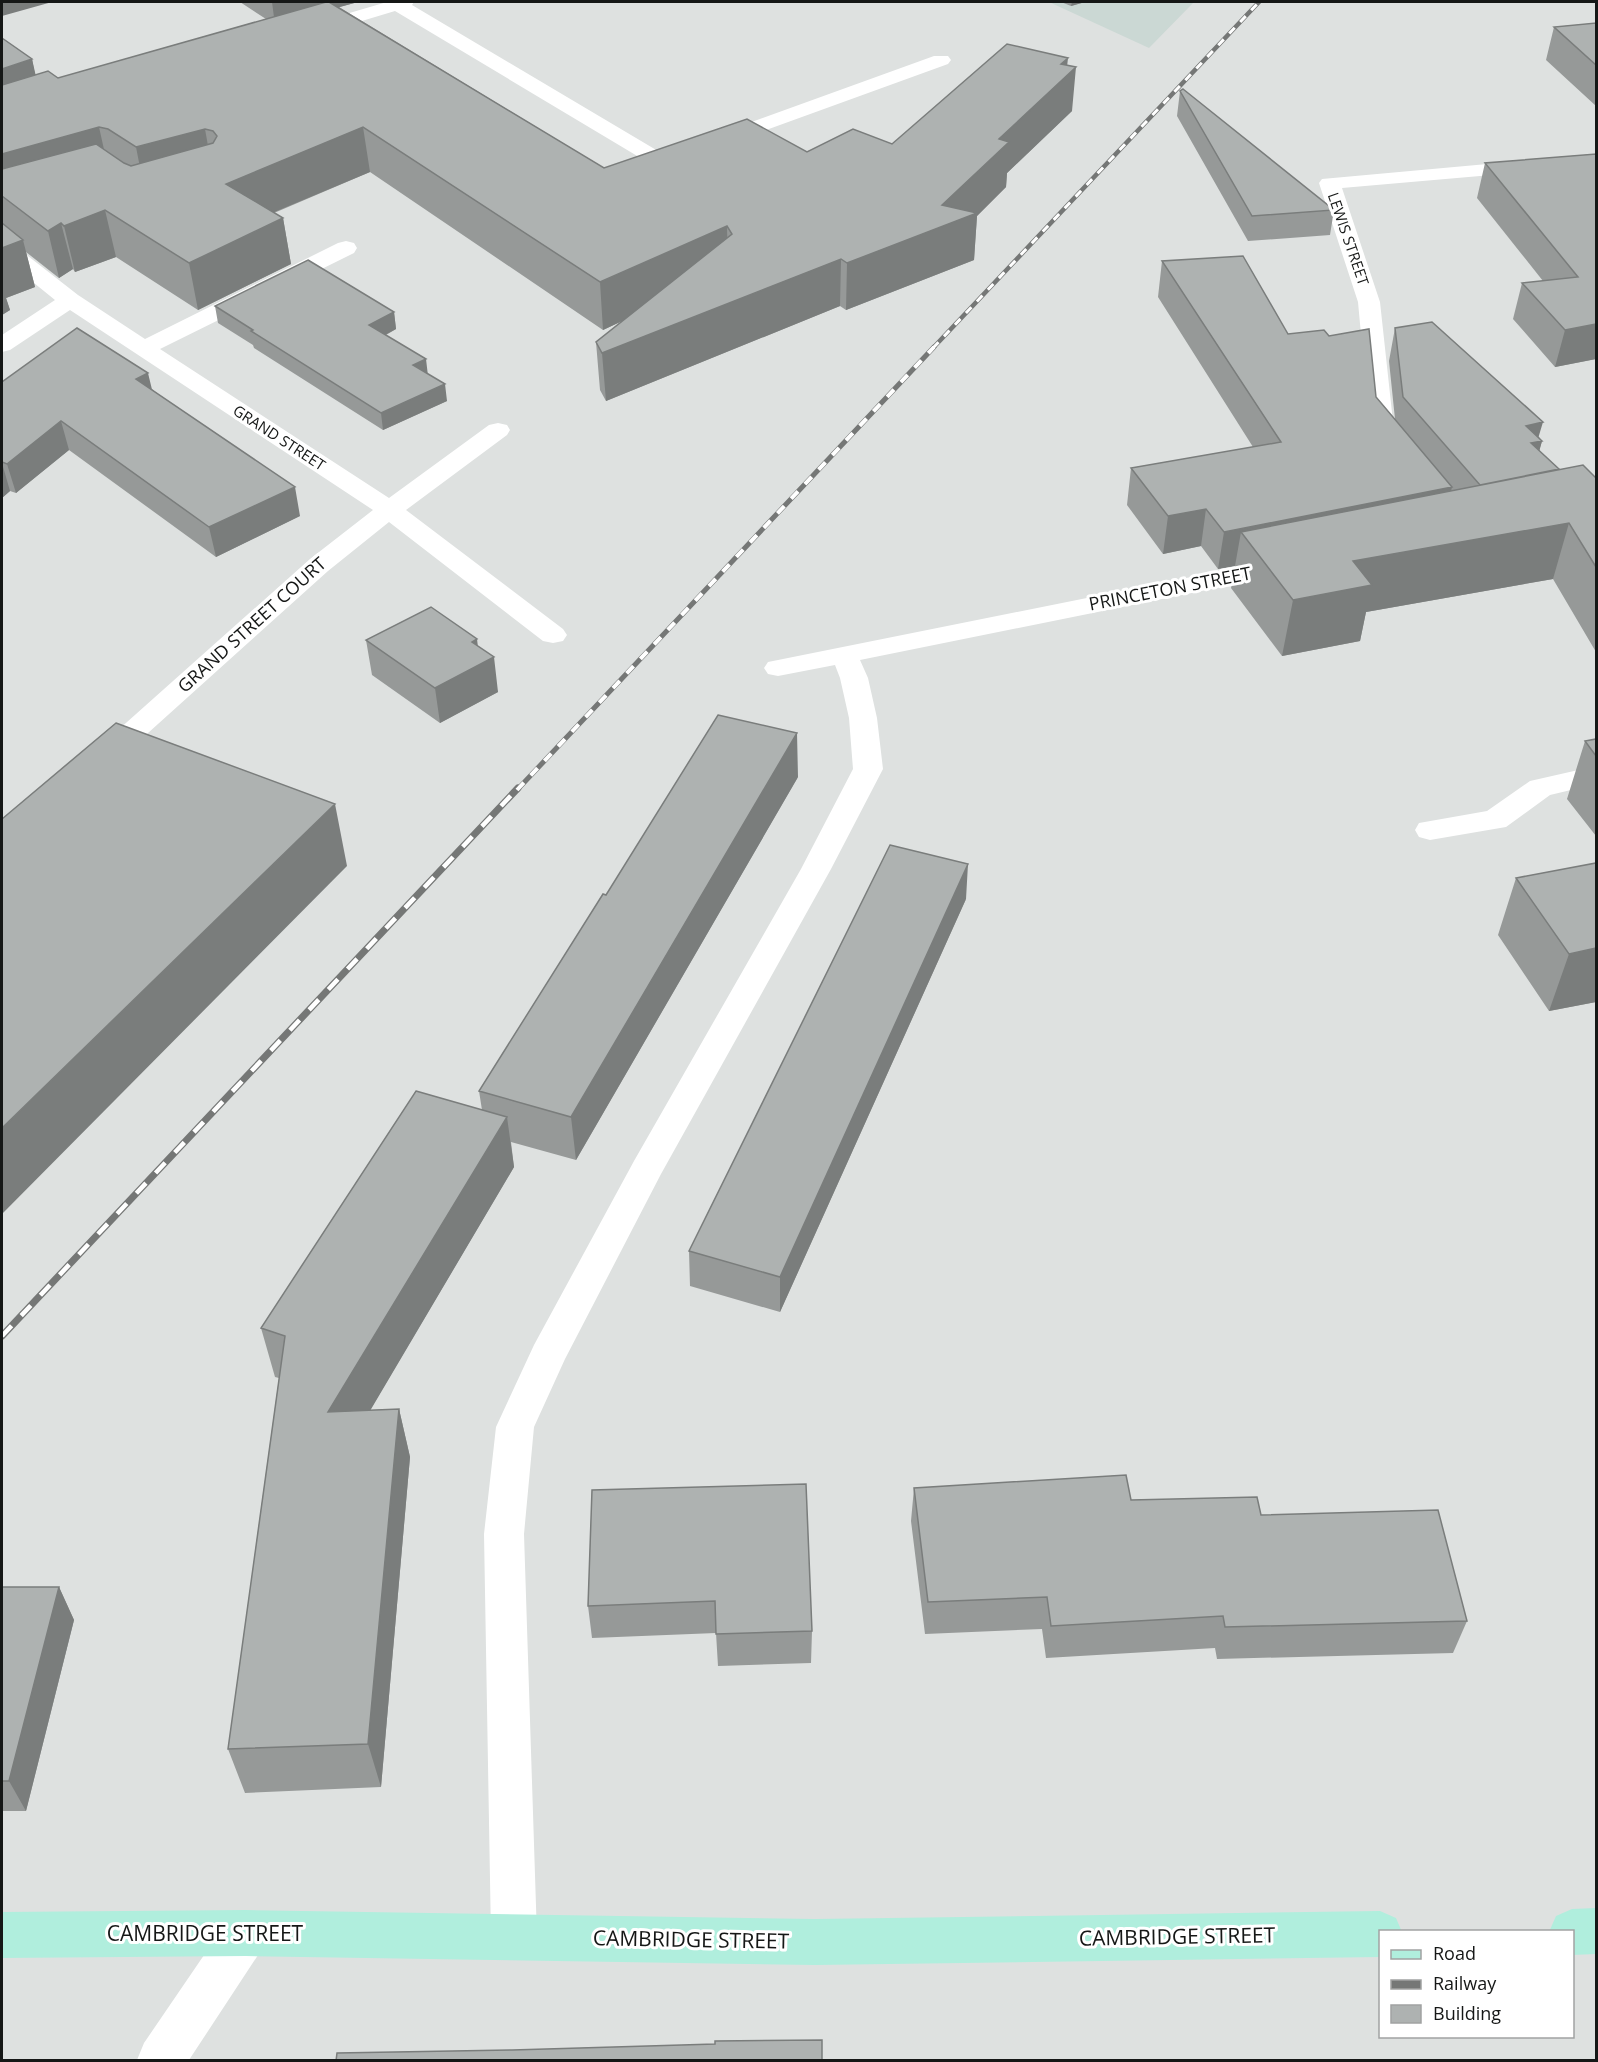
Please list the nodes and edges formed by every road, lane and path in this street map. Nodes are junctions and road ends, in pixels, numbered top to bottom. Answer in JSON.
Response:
{"nodes":[{"id":1,"x":401,"y":3,"type":"edge"},
{"id":2,"x":297,"y":34,"type":"edge"},
{"id":3,"x":940,"y":60,"type":"dead end"},
{"id":4,"x":1596,"y":160,"type":"edge"},
{"id":5,"x":2,"y":247,"type":"edge"},
{"id":6,"x":346,"y":248,"type":"dead end"},
{"id":7,"x":70,"y":300,"type":"junction"},
{"id":8,"x":2,"y":345,"type":"edge"},
{"id":9,"x":142,"y":349,"type":"junction"},
{"id":10,"x":498,"y":430,"type":"dead end"},
{"id":11,"x":1405,"y":459,"type":"edge"},
{"id":12,"x":390,"y":510,"type":"junction"},
{"id":13,"x":1304,"y":563,"type":"edge"},
{"id":14,"x":553,"y":635,"type":"dead end"},
{"id":15,"x":844,"y":654,"type":"junction"},
{"id":16,"x":778,"y":668,"type":"dead end"},
{"id":17,"x":118,"y":745,"type":"edge"},
{"id":18,"x":1596,"y":775,"type":"edge"},
{"id":19,"x":1430,"y":830,"type":"dead end"},
{"id":20,"x":1596,"y":1931,"type":"edge"},
{"id":21,"x":1574,"y":1932,"type":"edge"},
{"id":22,"x":246,"y":1933,"type":"junction"},
{"id":23,"x":1379,"y":1934,"type":"edge"},
{"id":24,"x":2,"y":1935,"type":"edge"},
{"id":25,"x":514,"y":1937,"type":"junction"},
{"id":26,"x":161,"y":2061,"type":"edge"}],
"edges":[{"from":1,"to":2,"type":"street"},
{"from":1,"to":3,"type":"street"},
{"from":4,"to":11,"type":"street","name":"LEWIS STREET"},
{"from":5,"to":7,"type":"street","name":"GRAND STREET"},
{"from":6,"to":9,"type":"street"},
{"from":7,"to":8,"type":"street"},
{"from":7,"to":9,"type":"street","name":"GRAND STREET"},
{"from":9,"to":12,"type":"street","name":"GRAND STREET"},
{"from":10,"to":12,"type":"street","name":"GRAND STREET COURT"},
{"from":12,"to":14,"type":"street","name":"GRAND STREET"},
{"from":12,"to":17,"type":"street","name":"GRAND STREET COURT"},
{"from":13,"to":15,"type":"street","name":"PRINCETON STREET"},
{"from":15,"to":16,"type":"street","name":"PRINCETON STREET"},
{"from":15,"to":25,"type":"street"},
{"from":18,"to":19,"type":"street"},
{"from":20,"to":21,"type":"main road"},
{"from":22,"to":24,"type":"main road","name":"CAMBRIDGE STREET"},
{"from":22,"to":25,"type":"main road","name":"CAMBRIDGE STREET"},
{"from":22,"to":26,"type":"street"},
{"from":23,"to":25,"type":"main road","name":"CAMBRIDGE STREET"}]}
